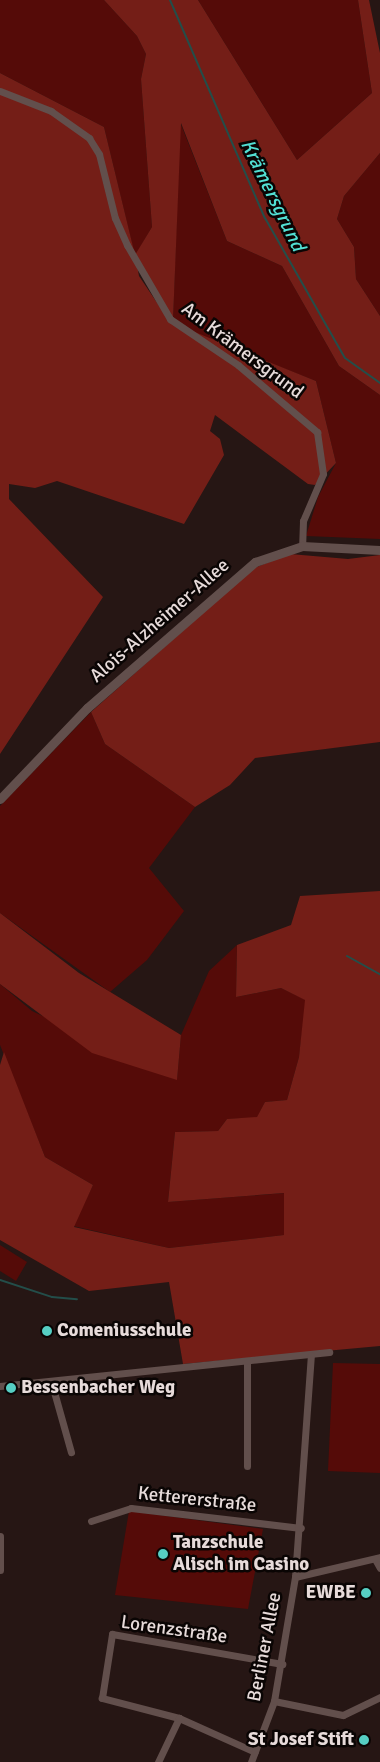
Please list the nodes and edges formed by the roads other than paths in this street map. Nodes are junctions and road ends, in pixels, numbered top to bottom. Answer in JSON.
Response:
{"nodes":[{"id":1,"x":0,"y":91,"type":"edge"},
{"id":2,"x":302,"y":546,"type":"junction"},
{"id":3,"x":380,"y":550,"type":"edge"},
{"id":4,"x":0,"y":799,"type":"edge"},
{"id":5,"x":328,"y":1352,"type":"dead end"},
{"id":6,"x":312,"y":1356,"type":"junction"},
{"id":7,"x":247,"y":1361,"type":"junction"},
{"id":8,"x":51,"y":1381,"type":"junction"},
{"id":9,"x":0,"y":1386,"type":"edge"},
{"id":10,"x":70,"y":1452,"type":"dead end"},
{"id":11,"x":247,"y":1466,"type":"dead end"},
{"id":12,"x":91,"y":1521,"type":"dead end"},
{"id":13,"x":301,"y":1528,"type":"junction"},
{"id":14,"x":0,"y":1536,"type":"edge"},
{"id":15,"x":378,"y":1558,"type":"edge"},
{"id":16,"x":380,"y":1568,"type":"edge"},
{"id":17,"x":0,"y":1570,"type":"edge"},
{"id":18,"x":296,"y":1576,"type":"junction"},
{"id":19,"x":282,"y":1664,"type":"junction"},
{"id":20,"x":380,"y":1697,"type":"edge"},
{"id":21,"x":274,"y":1701,"type":"junction"},
{"id":22,"x":179,"y":1718,"type":"junction"},
{"id":23,"x":255,"y":1752,"type":"junction"},
{"id":24,"x":158,"y":1762,"type":"edge"},
{"id":25,"x":250,"y":1762,"type":"edge"}],
"edges":[{"from":1,"to":2,"type":"street","name":"Am Krämersgrund"},
{"from":2,"to":3,"type":"street","name":"Alois-Alzheimer-Allee"},
{"from":2,"to":4,"type":"street","name":"Alois-Alzheimer-Allee"},
{"from":5,"to":6,"type":"street"},
{"from":6,"to":7,"type":"street"},
{"from":6,"to":13,"type":"street","name":"Berliner Allee"},
{"from":7,"to":8,"type":"street"},
{"from":7,"to":11,"type":"street"},
{"from":8,"to":9,"type":"street"},
{"from":8,"to":10,"type":"street"},
{"from":12,"to":13,"type":"street","name":"Kettererstraße"},
{"from":13,"to":18,"type":"street","name":"Berliner Allee"},
{"from":14,"to":17,"type":"street"},
{"from":15,"to":16,"type":"street"},
{"from":15,"to":18,"type":"street"},
{"from":18,"to":19,"type":"street","name":"Berliner Allee"},
{"from":19,"to":21,"type":"street","name":"Berliner Allee"},
{"from":19,"to":22,"type":"street","name":"Lorenzstraße"},
{"from":20,"to":21,"type":"street"},
{"from":21,"to":23,"type":"street","name":"Berliner Allee"},
{"from":22,"to":23,"type":"street"},
{"from":22,"to":24,"type":"street"},
{"from":23,"to":25,"type":"street","name":"Berliner Allee"}]}
